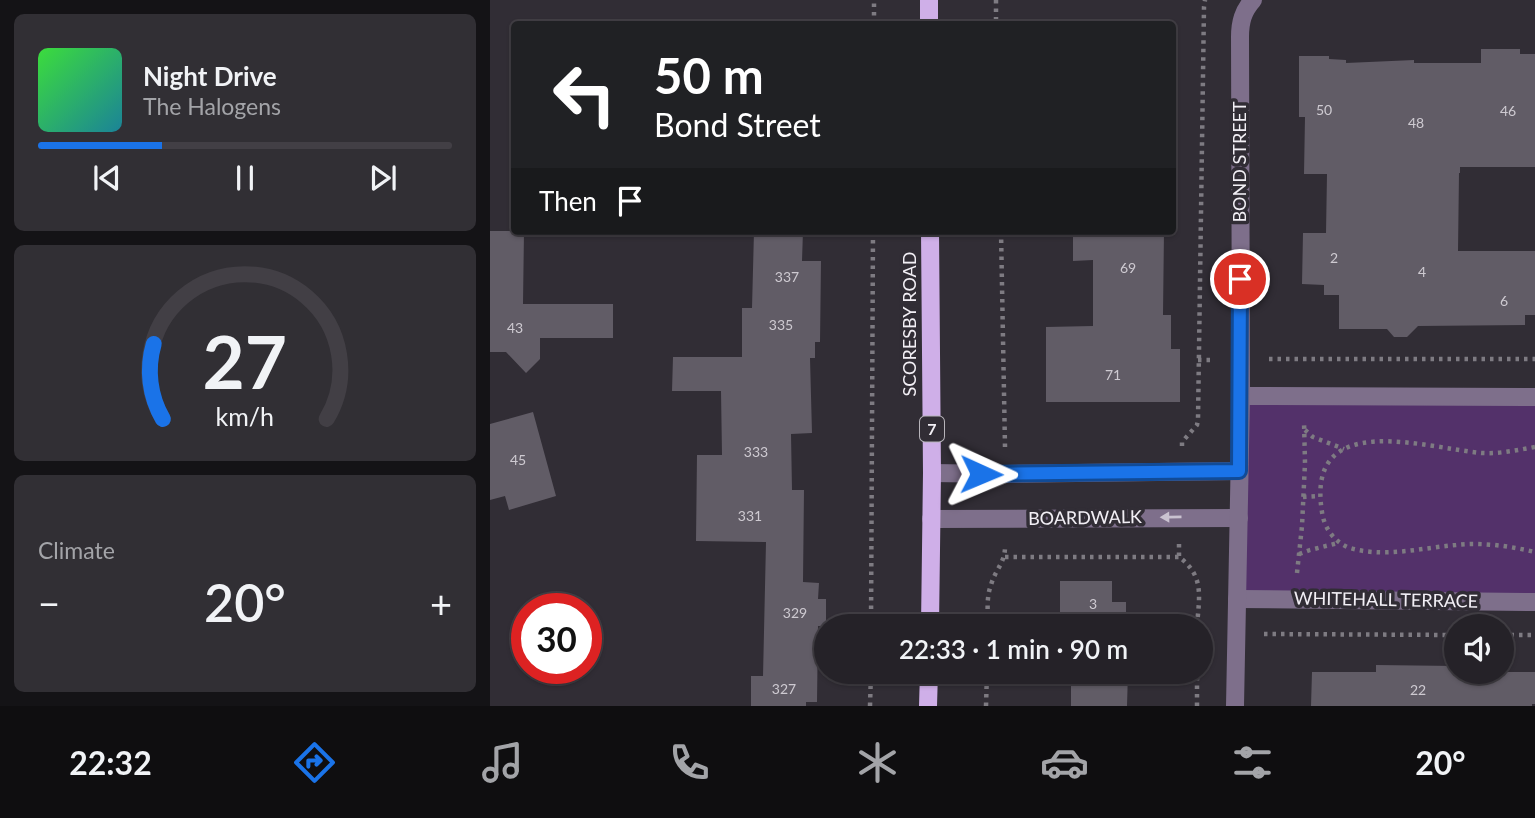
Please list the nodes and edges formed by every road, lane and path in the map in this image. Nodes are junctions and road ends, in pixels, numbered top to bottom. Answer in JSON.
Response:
{"nodes":[{"id":1,"x":874,"y":0,"type":"edge"},
{"id":2,"x":929,"y":0,"type":"edge"},
{"id":3,"x":996,"y":0,"type":"edge"},
{"id":4,"x":1205,"y":0,"type":"edge"},
{"id":5,"x":1253,"y":0,"type":"edge"},
{"id":6,"x":874,"y":21,"type":"edge"},
{"id":7,"x":929,"y":21,"type":"edge"},
{"id":8,"x":996,"y":21,"type":"edge"},
{"id":9,"x":873,"y":235,"type":"edge"},
{"id":10,"x":930,"y":235,"type":"edge"},
{"id":11,"x":1001,"y":235,"type":"edge"},
{"id":12,"x":1261,"y":359,"type":"dead end"},
{"id":13,"x":1535,"y":359,"type":"edge"},
{"id":14,"x":1241,"y":396,"type":"junction"},
{"id":15,"x":1303,"y":396,"type":"junction"},
{"id":16,"x":1535,"y":397,"type":"edge"},
{"id":17,"x":1304,"y":430,"type":"junction"},
{"id":18,"x":1005,"y":446,"type":"dead end"},
{"id":19,"x":1535,"y":447,"type":"edge"},
{"id":20,"x":1344,"y":449,"type":"junction"},
{"id":21,"x":1182,"y":452,"type":"dead end"},
{"id":22,"x":1239,"y":471,"type":"junction"},
{"id":23,"x":932,"y":472,"type":"junction"},
{"id":24,"x":1320,"y":496,"type":"junction"},
{"id":25,"x":1303,"y":497,"type":"junction"},
{"id":26,"x":1239,"y":518,"type":"junction"},
{"id":27,"x":931,"y":519,"type":"junction"},
{"id":28,"x":1005,"y":538,"type":"dead end"},
{"id":29,"x":1180,"y":538,"type":"dead end"},
{"id":30,"x":1338,"y":543,"type":"junction"},
{"id":31,"x":1535,"y":552,"type":"edge"},
{"id":32,"x":1298,"y":555,"type":"junction"},
{"id":33,"x":1005,"y":557,"type":"junction"},
{"id":34,"x":1179,"y":557,"type":"junction"},
{"id":35,"x":1237,"y":599,"type":"junction"},
{"id":36,"x":1294,"y":599,"type":"junction"},
{"id":37,"x":1535,"y":602,"type":"edge"},
{"id":38,"x":871,"y":614,"type":"edge"},
{"id":39,"x":930,"y":614,"type":"edge"},
{"id":40,"x":988,"y":614,"type":"edge"},
{"id":41,"x":1198,"y":614,"type":"edge"},
{"id":42,"x":1213,"y":633,"type":"edge"},
{"id":43,"x":1235,"y":634,"type":"junction"},
{"id":44,"x":1444,"y":635,"type":"edge"},
{"id":45,"x":1514,"y":635,"type":"edge"},
{"id":46,"x":1535,"y":635,"type":"edge"},
{"id":47,"x":871,"y":684,"type":"edge"},
{"id":48,"x":929,"y":684,"type":"edge"},
{"id":49,"x":987,"y":684,"type":"edge"},
{"id":50,"x":1197,"y":684,"type":"edge"},
{"id":51,"x":870,"y":706,"type":"edge"},
{"id":52,"x":928,"y":706,"type":"edge"},
{"id":53,"x":986,"y":706,"type":"edge"},
{"id":54,"x":1197,"y":706,"type":"edge"},
{"id":55,"x":1235,"y":706,"type":"edge"}],
"edges":[{"from":1,"to":6,"type":"path"},
{"from":2,"to":7,"type":"main road"},
{"from":3,"to":8,"type":"path"},
{"from":4,"to":21,"type":"path"},
{"from":5,"to":14,"type":"street","name":"BOND STREET"},
{"from":9,"to":38,"type":"path"},
{"from":10,"to":23,"type":"main road","name":"SCORESBY ROAD","number":"7"},
{"from":11,"to":18,"type":"path"},
{"from":12,"to":13,"type":"path"},
{"from":14,"to":15,"type":"street"},
{"from":14,"to":22,"type":"street","name":"BOND STREET"},
{"from":15,"to":16,"type":"street"},
{"from":15,"to":17,"type":"path"},
{"from":17,"to":20,"type":"path"},
{"from":17,"to":25,"type":"path"},
{"from":19,"to":20,"type":"path"},
{"from":20,"to":24,"type":"path"},
{"from":22,"to":23,"type":"street"},
{"from":22,"to":26,"type":"street","name":"BOND STREET"},
{"from":23,"to":27,"type":"main road","name":"SCORESBY ROAD","number":"7"},
{"from":24,"to":25,"type":"path"},
{"from":24,"to":30,"type":"path"},
{"from":25,"to":32,"type":"path"},
{"from":26,"to":27,"type":"street","name":"BOARDWALK","one_way":true},
{"from":26,"to":35,"type":"street","name":"BOND STREET"},
{"from":27,"to":39,"type":"main road","name":"SCORESBY ROAD","number":"7"},
{"from":28,"to":33,"type":"path"},
{"from":29,"to":34,"type":"path"},
{"from":30,"to":31,"type":"path"},
{"from":30,"to":32,"type":"path"},
{"from":32,"to":36,"type":"path"},
{"from":33,"to":34,"type":"path"},
{"from":33,"to":40,"type":"path"},
{"from":34,"to":41,"type":"path"},
{"from":35,"to":36,"type":"street","name":"WHITEHALL TERRACE"},
{"from":35,"to":43,"type":"street","name":"BOND STREET"},
{"from":36,"to":37,"type":"street","name":"WHITEHALL TERRACE"},
{"from":42,"to":43,"type":"path"},
{"from":43,"to":44,"type":"path"},
{"from":43,"to":55,"type":"street","name":"BOND STREET"},
{"from":45,"to":46,"type":"path"},
{"from":47,"to":51,"type":"path"},
{"from":48,"to":52,"type":"main road"},
{"from":49,"to":53,"type":"path"},
{"from":50,"to":54,"type":"path"}]}
